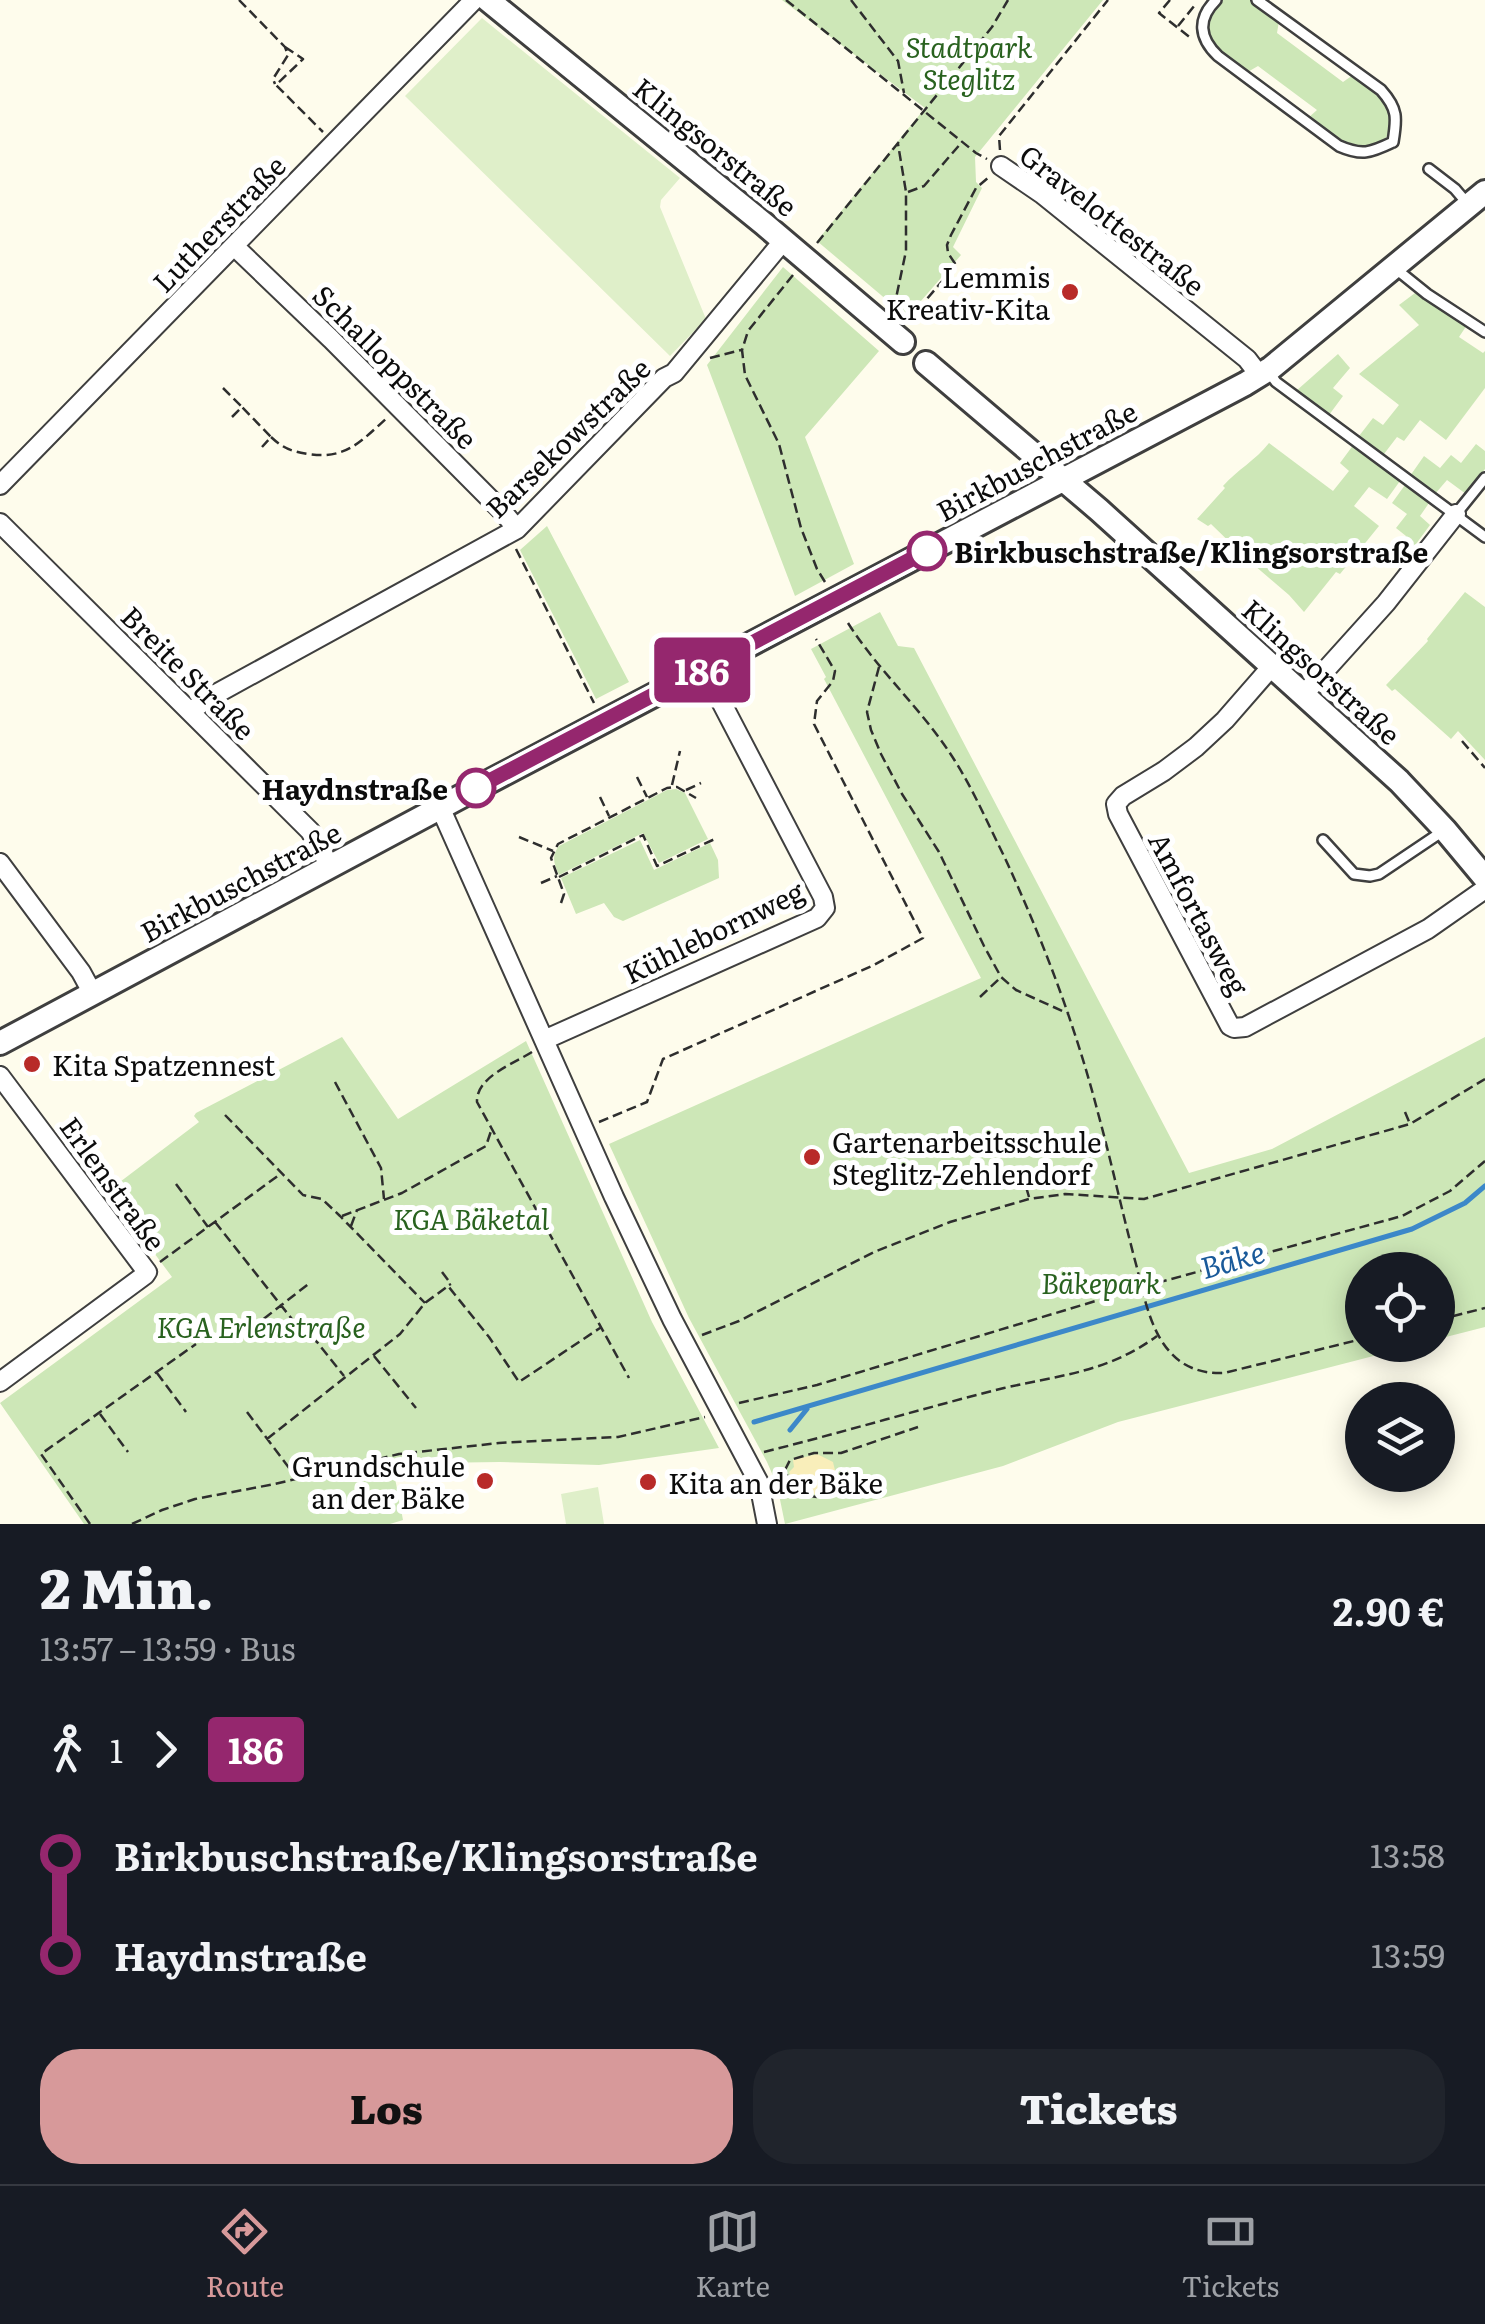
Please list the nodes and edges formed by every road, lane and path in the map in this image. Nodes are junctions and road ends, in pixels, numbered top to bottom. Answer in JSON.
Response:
{"nodes":[{"id":1,"x":239,"y":0,"type":"edge"},
{"id":2,"x":474,"y":0,"type":"edge"},
{"id":3,"x":488,"y":0,"type":"edge"},
{"id":4,"x":786,"y":0,"type":"edge"},
{"id":5,"x":851,"y":0,"type":"edge"},
{"id":6,"x":1008,"y":0,"type":"edge"},
{"id":7,"x":1108,"y":0,"type":"edge"},
{"id":8,"x":1170,"y":0,"type":"edge"},
{"id":9,"x":1199,"y":0,"type":"edge"},
{"id":10,"x":1216,"y":0,"type":"edge"},
{"id":11,"x":1258,"y":0,"type":"edge"},
{"id":12,"x":284,"y":46,"type":"junction"},
{"id":13,"x":276,"y":85,"type":"junction"},
{"id":14,"x":904,"y":95,"type":"junction"},
{"id":15,"x":924,"y":111,"type":"junction"},
{"id":16,"x":324,"y":133,"type":"dead end"},
{"id":17,"x":897,"y":142,"type":"junction"},
{"id":18,"x":962,"y":142,"type":"junction"},
{"id":19,"x":1393,"y":142,"type":"junction"},
{"id":20,"x":1404,"y":150,"type":"dead end"},
{"id":21,"x":1001,"y":166,"type":"junction"},
{"id":22,"x":1429,"y":168,"type":"dead end"},
{"id":23,"x":906,"y":192,"type":"junction"},
{"id":24,"x":1477,"y":199,"type":"edge"},
{"id":25,"x":784,"y":240,"type":"junction"},
{"id":26,"x":816,"y":244,"type":"dead end"},
{"id":27,"x":234,"y":246,"type":"junction"},
{"id":28,"x":1394,"y":267,"type":"junction"},
{"id":29,"x":794,"y":274,"type":"dead end"},
{"id":30,"x":890,"y":310,"type":"dead end"},
{"id":31,"x":912,"y":316,"type":"dead end"},
{"id":32,"x":1485,"y":332,"type":"edge"},
{"id":33,"x":903,"y":342,"type":"dead end"},
{"id":34,"x":742,"y":350,"type":"junction"},
{"id":35,"x":707,"y":359,"type":"dead end"},
{"id":36,"x":926,"y":362,"type":"dead end"},
{"id":37,"x":1264,"y":373,"type":"junction"},
{"id":38,"x":222,"y":388,"type":"dead end"},
{"id":39,"x":242,"y":407,"type":"junction"},
{"id":40,"x":388,"y":416,"type":"dead end"},
{"id":41,"x":232,"y":418,"type":"dead end"},
{"id":42,"x":271,"y":437,"type":"junction"},
{"id":43,"x":262,"y":447,"type":"dead end"},
{"id":44,"x":1485,"y":478,"type":"edge"},
{"id":45,"x":1062,"y":480,"type":"junction"},
{"id":46,"x":0,"y":485,"type":"edge"},
{"id":47,"x":1456,"y":514,"type":"junction"},
{"id":48,"x":0,"y":523,"type":"edge"},
{"id":49,"x":515,"y":537,"type":"junction"},
{"id":50,"x":1485,"y":537,"type":"edge"},
{"id":51,"x":825,"y":582,"type":"dead end"},
{"id":52,"x":848,"y":622,"type":"dead end"},
{"id":53,"x":816,"y":639,"type":"dead end"},
{"id":54,"x":1272,"y":665,"type":"junction"},
{"id":55,"x":879,"y":666,"type":"junction"},
{"id":56,"x":704,"y":669,"type":"junction"},
{"id":57,"x":1304,"y":694,"type":"junction"},
{"id":58,"x":595,"y":704,"type":"dead end"},
{"id":59,"x":190,"y":712,"type":"junction"},
{"id":60,"x":1462,"y":741,"type":"dead end"},
{"id":61,"x":680,"y":750,"type":"dead end"},
{"id":62,"x":1485,"y":768,"type":"edge"},
{"id":63,"x":637,"y":778,"type":"dead end"},
{"id":64,"x":701,"y":782,"type":"dead end"},
{"id":65,"x":672,"y":786,"type":"junction"},
{"id":66,"x":684,"y":791,"type":"junction"},
{"id":67,"x":600,"y":797,"type":"dead end"},
{"id":68,"x":647,"y":798,"type":"junction"},
{"id":69,"x":696,"y":798,"type":"dead end"},
{"id":70,"x":440,"y":808,"type":"junction"},
{"id":71,"x":609,"y":818,"type":"junction"},
{"id":72,"x":1446,"y":830,"type":"junction"},
{"id":73,"x":518,"y":838,"type":"dead end"},
{"id":74,"x":717,"y":838,"type":"dead end"},
{"id":75,"x":1323,"y":840,"type":"dead end"},
{"id":76,"x":553,"y":851,"type":"junction"},
{"id":77,"x":0,"y":864,"type":"edge"},
{"id":78,"x":330,"y":866,"type":"junction"},
{"id":79,"x":557,"y":877,"type":"junction"},
{"id":80,"x":1485,"y":878,"type":"edge"},
{"id":81,"x":541,"y":882,"type":"dead end"},
{"id":82,"x":1485,"y":889,"type":"edge"},
{"id":83,"x":561,"y":903,"type":"dead end"},
{"id":84,"x":1001,"y":977,"type":"junction"},
{"id":85,"x":93,"y":994,"type":"junction"},
{"id":86,"x":980,"y":997,"type":"dead end"},
{"id":87,"x":1069,"y":1014,"type":"junction"},
{"id":88,"x":0,"y":1043,"type":"edge"},
{"id":89,"x":539,"y":1046,"type":"junction"},
{"id":90,"x":0,"y":1076,"type":"edge"},
{"id":91,"x":1485,"y":1080,"type":"edge"},
{"id":92,"x":336,"y":1082,"type":"dead end"},
{"id":93,"x":1405,"y":1112,"type":"dead end"},
{"id":94,"x":224,"y":1116,"type":"dead end"},
{"id":95,"x":598,"y":1123,"type":"dead end"},
{"id":96,"x":1410,"y":1124,"type":"junction"},
{"id":97,"x":491,"y":1131,"type":"junction"},
{"id":98,"x":1485,"y":1160,"type":"edge"},
{"id":99,"x":280,"y":1174,"type":"junction"},
{"id":100,"x":1022,"y":1174,"type":"dead end"},
{"id":101,"x":176,"y":1184,"type":"dead end"},
{"id":102,"x":1029,"y":1199,"type":"junction"},
{"id":103,"x":1118,"y":1199,"type":"junction"},
{"id":104,"x":384,"y":1200,"type":"junction"},
{"id":105,"x":358,"y":1210,"type":"junction"},
{"id":106,"x":340,"y":1216,"type":"junction"},
{"id":107,"x":215,"y":1222,"type":"junction"},
{"id":108,"x":208,"y":1227,"type":"junction"},
{"id":109,"x":351,"y":1227,"type":"junction"},
{"id":110,"x":147,"y":1272,"type":"junction"},
{"id":111,"x":442,"y":1272,"type":"dead end"},
{"id":112,"x":311,"y":1282,"type":"dead end"},
{"id":113,"x":448,"y":1286,"type":"junction"},
{"id":114,"x":1142,"y":1289,"type":"junction"},
{"id":115,"x":425,"y":1302,"type":"junction"},
{"id":116,"x":281,"y":1306,"type":"junction"},
{"id":117,"x":1485,"y":1308,"type":"edge"},
{"id":118,"x":1455,"y":1316,"type":"edge"},
{"id":119,"x":252,"y":1328,"type":"dead end"},
{"id":120,"x":600,"y":1328,"type":"junction"},
{"id":121,"x":1158,"y":1335,"type":"junction"},
{"id":122,"x":696,"y":1337,"type":"dead end"},
{"id":123,"x":1345,"y":1342,"type":"edge"},
{"id":124,"x":196,"y":1344,"type":"dead end"},
{"id":125,"x":373,"y":1355,"type":"junction"},
{"id":126,"x":156,"y":1372,"type":"junction"},
{"id":127,"x":345,"y":1377,"type":"junction"},
{"id":128,"x":628,"y":1378,"type":"dead end"},
{"id":129,"x":0,"y":1382,"type":"edge"},
{"id":130,"x":732,"y":1405,"type":"dead end"},
{"id":131,"x":416,"y":1408,"type":"dead end"},
{"id":132,"x":186,"y":1412,"type":"dead end"},
{"id":133,"x":247,"y":1412,"type":"dead end"},
{"id":134,"x":99,"y":1413,"type":"junction"},
{"id":135,"x":706,"y":1417,"type":"dead end"},
{"id":136,"x":918,"y":1427,"type":"dead end"},
{"id":137,"x":267,"y":1439,"type":"junction"},
{"id":138,"x":128,"y":1452,"type":"dead end"},
{"id":139,"x":758,"y":1454,"type":"dead end"},
{"id":140,"x":788,"y":1477,"type":"junction"},
{"id":141,"x":297,"y":1478,"type":"junction"},
{"id":142,"x":780,"y":1479,"type":"dead end"},
{"id":143,"x":817,"y":1498,"type":"dead end"},
{"id":144,"x":90,"y":1524,"type":"edge"},
{"id":145,"x":132,"y":1524,"type":"edge"},
{"id":146,"x":767,"y":1524,"type":"edge"}],
"edges":[{"from":1,"to":12,"type":"path"},
{"from":2,"to":27,"type":"street","name":"Lutherstraße"},
{"from":3,"to":25,"type":"street","name":"Klingsorstraße"},
{"from":4,"to":14,"type":"path","name":"Gravelottestraße"},
{"from":5,"to":14,"type":"path"},
{"from":6,"to":15,"type":"path"},
{"from":7,"to":21,"type":"path"},
{"from":8,"to":9,"type":"path"},
{"from":10,"to":19,"type":"lane"},
{"from":11,"to":19,"type":"lane"},
{"from":12,"to":13,"type":"path"},
{"from":12,"to":13,"type":"path"},
{"from":13,"to":16,"type":"path"},
{"from":14,"to":15,"type":"path","name":"Gravelottestraße"},
{"from":15,"to":17,"type":"path"},
{"from":15,"to":18,"type":"path","name":"Gravelottestraße"},
{"from":17,"to":23,"type":"path"},
{"from":17,"to":26,"type":"path"},
{"from":18,"to":21,"type":"path","name":"Gravelottestraße"},
{"from":18,"to":23,"type":"path"},
{"from":19,"to":20,"type":"lane"},
{"from":21,"to":31,"type":"path"},
{"from":21,"to":37,"type":"street","name":"Gravelottestraße"},
{"from":22,"to":24,"type":"lane"},
{"from":23,"to":30,"type":"path"},
{"from":24,"to":28,"type":"street","name":"Birkbuschstraße"},
{"from":25,"to":33,"type":"street","name":"Klingsorstraße"},
{"from":25,"to":49,"type":"street","name":"Barsekowstraße"},
{"from":27,"to":46,"type":"street","name":"Lutherstraße"},
{"from":27,"to":49,"type":"street","name":"Schalloppstraße"},
{"from":28,"to":32,"type":"lane"},
{"from":28,"to":37,"type":"street","name":"Birkbuschstraße"},
{"from":29,"to":34,"type":"path"},
{"from":34,"to":35,"type":"path"},
{"from":34,"to":51,"type":"path"},
{"from":36,"to":45,"type":"street","name":"Klingsorstraße"},
{"from":37,"to":45,"type":"street","name":"Birkbuschstraße"},
{"from":37,"to":47,"type":"lane","name":"Gravelottestraße"},
{"from":38,"to":39,"type":"path"},
{"from":39,"to":41,"type":"path"},
{"from":39,"to":42,"type":"path"},
{"from":40,"to":42,"type":"path"},
{"from":42,"to":43,"type":"path"},
{"from":44,"to":47,"type":"lane"},
{"from":45,"to":54,"type":"street","name":"Klingsorstraße"},
{"from":45,"to":56,"type":"street","name":"Birkbuschstraße"},
{"from":47,"to":50,"type":"lane","name":"Gravelottestraße"},
{"from":47,"to":57,"type":"street"},
{"from":48,"to":59,"type":"street","name":"Breite Straße"},
{"from":49,"to":58,"type":"path"},
{"from":49,"to":59,"type":"street","name":"Barsekowstraße"},
{"from":52,"to":55,"type":"path"},
{"from":53,"to":95,"type":"path"},
{"from":54,"to":57,"type":"street","name":"Klingsorstraße"},
{"from":54,"to":82,"type":"street","name":"Amfortasweg"},
{"from":55,"to":84,"type":"path"},
{"from":55,"to":87,"type":"path"},
{"from":56,"to":70,"type":"street","name":"Birkbuschstraße"},
{"from":56,"to":89,"type":"street","name":"Kühlebornweg"},
{"from":57,"to":72,"type":"street","name":"Klingsorstraße"},
{"from":59,"to":78,"type":"street","name":"Breite Straße"},
{"from":60,"to":62,"type":"path"},
{"from":61,"to":65,"type":"path"},
{"from":63,"to":68,"type":"path"},
{"from":64,"to":66,"type":"path"},
{"from":65,"to":66,"type":"path"},
{"from":65,"to":68,"type":"path"},
{"from":66,"to":69,"type":"path"},
{"from":67,"to":71,"type":"path"},
{"from":68,"to":71,"type":"path"},
{"from":70,"to":78,"type":"street","name":"Birkbuschstraße"},
{"from":70,"to":89,"type":"street"},
{"from":71,"to":76,"type":"path"},
{"from":72,"to":75,"type":"lane"},
{"from":72,"to":80,"type":"street","name":"Klingsorstraße"},
{"from":73,"to":76,"type":"path"},
{"from":74,"to":79,"type":"path"},
{"from":76,"to":79,"type":"path"},
{"from":77,"to":85,"type":"street"},
{"from":78,"to":85,"type":"street","name":"Birkbuschstraße"},
{"from":79,"to":81,"type":"path"},
{"from":79,"to":83,"type":"path"},
{"from":84,"to":86,"type":"path"},
{"from":84,"to":87,"type":"path"},
{"from":85,"to":88,"type":"street","name":"Birkbuschstraße"},
{"from":87,"to":103,"type":"path"},
{"from":89,"to":97,"type":"path"},
{"from":89,"to":146,"type":"street"},
{"from":90,"to":110,"type":"street","name":"Erlenstraße"},
{"from":91,"to":96,"type":"path"},
{"from":92,"to":104,"type":"path"},
{"from":93,"to":96,"type":"path"},
{"from":94,"to":99,"type":"path"},
{"from":96,"to":103,"type":"path"},
{"from":97,"to":104,"type":"path"},
{"from":97,"to":120,"type":"path"},
{"from":98,"to":114,"type":"path"},
{"from":99,"to":106,"type":"path"},
{"from":99,"to":107,"type":"path"},
{"from":100,"to":102,"type":"path"},
{"from":101,"to":108,"type":"path"},
{"from":102,"to":103,"type":"path"},
{"from":102,"to":122,"type":"path"},
{"from":103,"to":114,"type":"path"},
{"from":104,"to":105,"type":"path"},
{"from":105,"to":106,"type":"path"},
{"from":105,"to":109,"type":"path"},
{"from":106,"to":109,"type":"path"},
{"from":107,"to":108,"type":"path"},
{"from":107,"to":116,"type":"path"},
{"from":108,"to":110,"type":"path"},
{"from":109,"to":115,"type":"path"},
{"from":110,"to":129,"type":"street","name":"Erlenstraße"},
{"from":111,"to":113,"type":"path"},
{"from":112,"to":116,"type":"path"},
{"from":113,"to":115,"type":"path"},
{"from":113,"to":120,"type":"path"},
{"from":114,"to":121,"type":"path"},
{"from":114,"to":130,"type":"path"},
{"from":115,"to":125,"type":"path"},
{"from":116,"to":119,"type":"path"},
{"from":116,"to":127,"type":"path"},
{"from":117,"to":118,"type":"path"},
{"from":120,"to":128,"type":"path"},
{"from":121,"to":123,"type":"path"},
{"from":121,"to":139,"type":"path"},
{"from":124,"to":126,"type":"path"},
{"from":125,"to":127,"type":"path"},
{"from":125,"to":131,"type":"path"},
{"from":126,"to":132,"type":"path"},
{"from":126,"to":134,"type":"path"},
{"from":127,"to":137,"type":"path"},
{"from":133,"to":137,"type":"path"},
{"from":134,"to":138,"type":"path"},
{"from":134,"to":144,"type":"path"},
{"from":135,"to":141,"type":"path"},
{"from":136,"to":140,"type":"path"},
{"from":137,"to":141,"type":"path"},
{"from":140,"to":142,"type":"path"},
{"from":140,"to":143,"type":"path"},
{"from":141,"to":145,"type":"path"}]}
